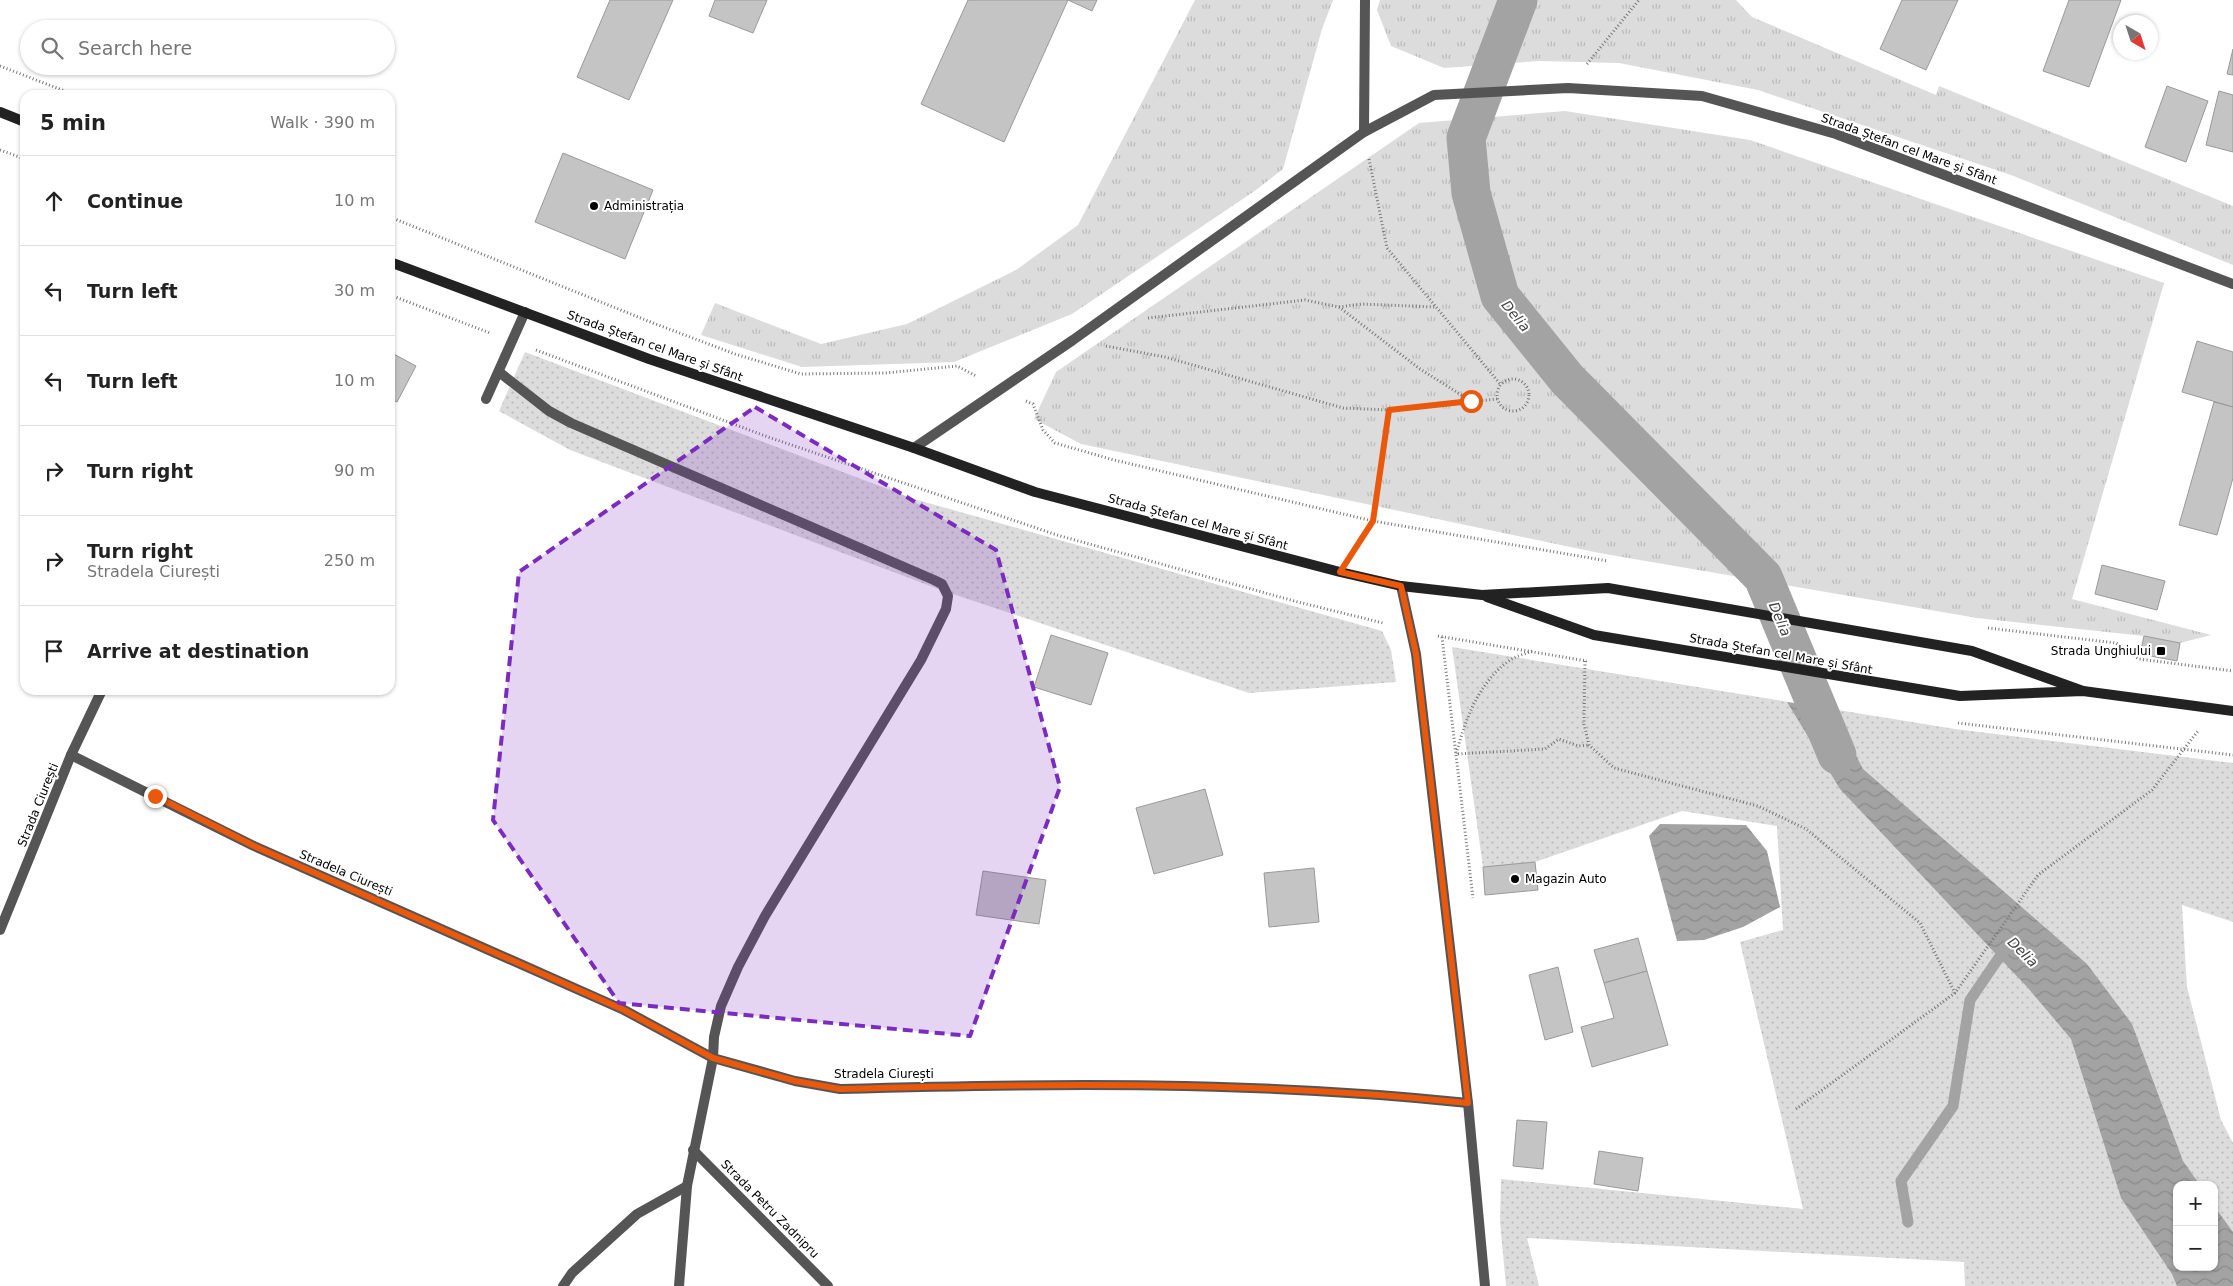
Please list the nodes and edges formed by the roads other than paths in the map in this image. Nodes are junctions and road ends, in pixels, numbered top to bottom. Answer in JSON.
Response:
{"nodes":[{"id":1,"x":1364,"y":0,"type":"edge"},
{"id":2,"x":0,"y":112,"type":"edge"},
{"id":3,"x":20,"y":120,"type":"edge"},
{"id":4,"x":1364,"y":132,"type":"junction"},
{"id":5,"x":395,"y":264,"type":"edge"},
{"id":6,"x":2233,"y":284,"type":"edge"},
{"id":7,"x":525,"y":312,"type":"junction"},
{"id":8,"x":498,"y":372,"type":"junction"},
{"id":9,"x":486,"y":399,"type":"dead end"},
{"id":10,"x":914,"y":448,"type":"junction"},
{"id":11,"x":1401,"y":586,"type":"junction"},
{"id":12,"x":1482,"y":595,"type":"junction"},
{"id":13,"x":2083,"y":690,"type":"junction"},
{"id":14,"x":100,"y":695,"type":"edge"},
{"id":15,"x":2233,"y":711,"type":"edge"},
{"id":16,"x":71,"y":755,"type":"junction"},
{"id":17,"x":0,"y":930,"type":"edge"},
{"id":18,"x":713,"y":1058,"type":"junction"},
{"id":19,"x":1468,"y":1103,"type":"junction"},
{"id":20,"x":693,"y":1150,"type":"junction"},
{"id":21,"x":687,"y":1186,"type":"junction"},
{"id":22,"x":563,"y":1286,"type":"edge"},
{"id":23,"x":679,"y":1286,"type":"edge"},
{"id":24,"x":828,"y":1286,"type":"edge"},
{"id":25,"x":1485,"y":1286,"type":"edge"}],
"edges":[{"from":1,"to":4,"type":"street"},
{"from":2,"to":3,"type":"main road"},
{"from":4,"to":6,"type":"street","name":"Strada Ștefan cel Mare și Sfânt"},
{"from":4,"to":10,"type":"street","name":"Strada Ștefan cel Mare și Sfânt"},
{"from":5,"to":7,"type":"main road","name":"Strada Ștefan cel Mare și Sfânt"},
{"from":7,"to":8,"type":"street"},
{"from":7,"to":10,"type":"main road","name":"Strada Ștefan cel Mare și Sfânt"},
{"from":8,"to":9,"type":"street"},
{"from":8,"to":18,"type":"street"},
{"from":10,"to":11,"type":"main road","name":"Strada Ștefan cel Mare și Sfânt"},
{"from":11,"to":12,"type":"main road","name":"Strada Ștefan cel Mare și Sfânt"},
{"from":11,"to":19,"type":"street"},
{"from":12,"to":13,"type":"main road","name":"Strada Ștefan cel Mare și Sfânt"},
{"from":12,"to":13,"type":"main road","name":"Strada Ștefan cel Mare și Sfânt"},
{"from":13,"to":15,"type":"main road","name":"Strada Ștefan cel Mare și Sfânt"},
{"from":14,"to":16,"type":"street","name":"Strada Ciurești"},
{"from":16,"to":17,"type":"street","name":"Strada Ciurești"},
{"from":16,"to":18,"type":"street","name":"Stradela Ciurești"},
{"from":18,"to":19,"type":"street","name":"Stradela Ciurești"},
{"from":18,"to":20,"type":"street"},
{"from":19,"to":25,"type":"street"},
{"from":20,"to":21,"type":"street"},
{"from":20,"to":24,"type":"street","name":"Strada Petru Zadnipru"},
{"from":21,"to":22,"type":"street"},
{"from":21,"to":23,"type":"street"}]}
